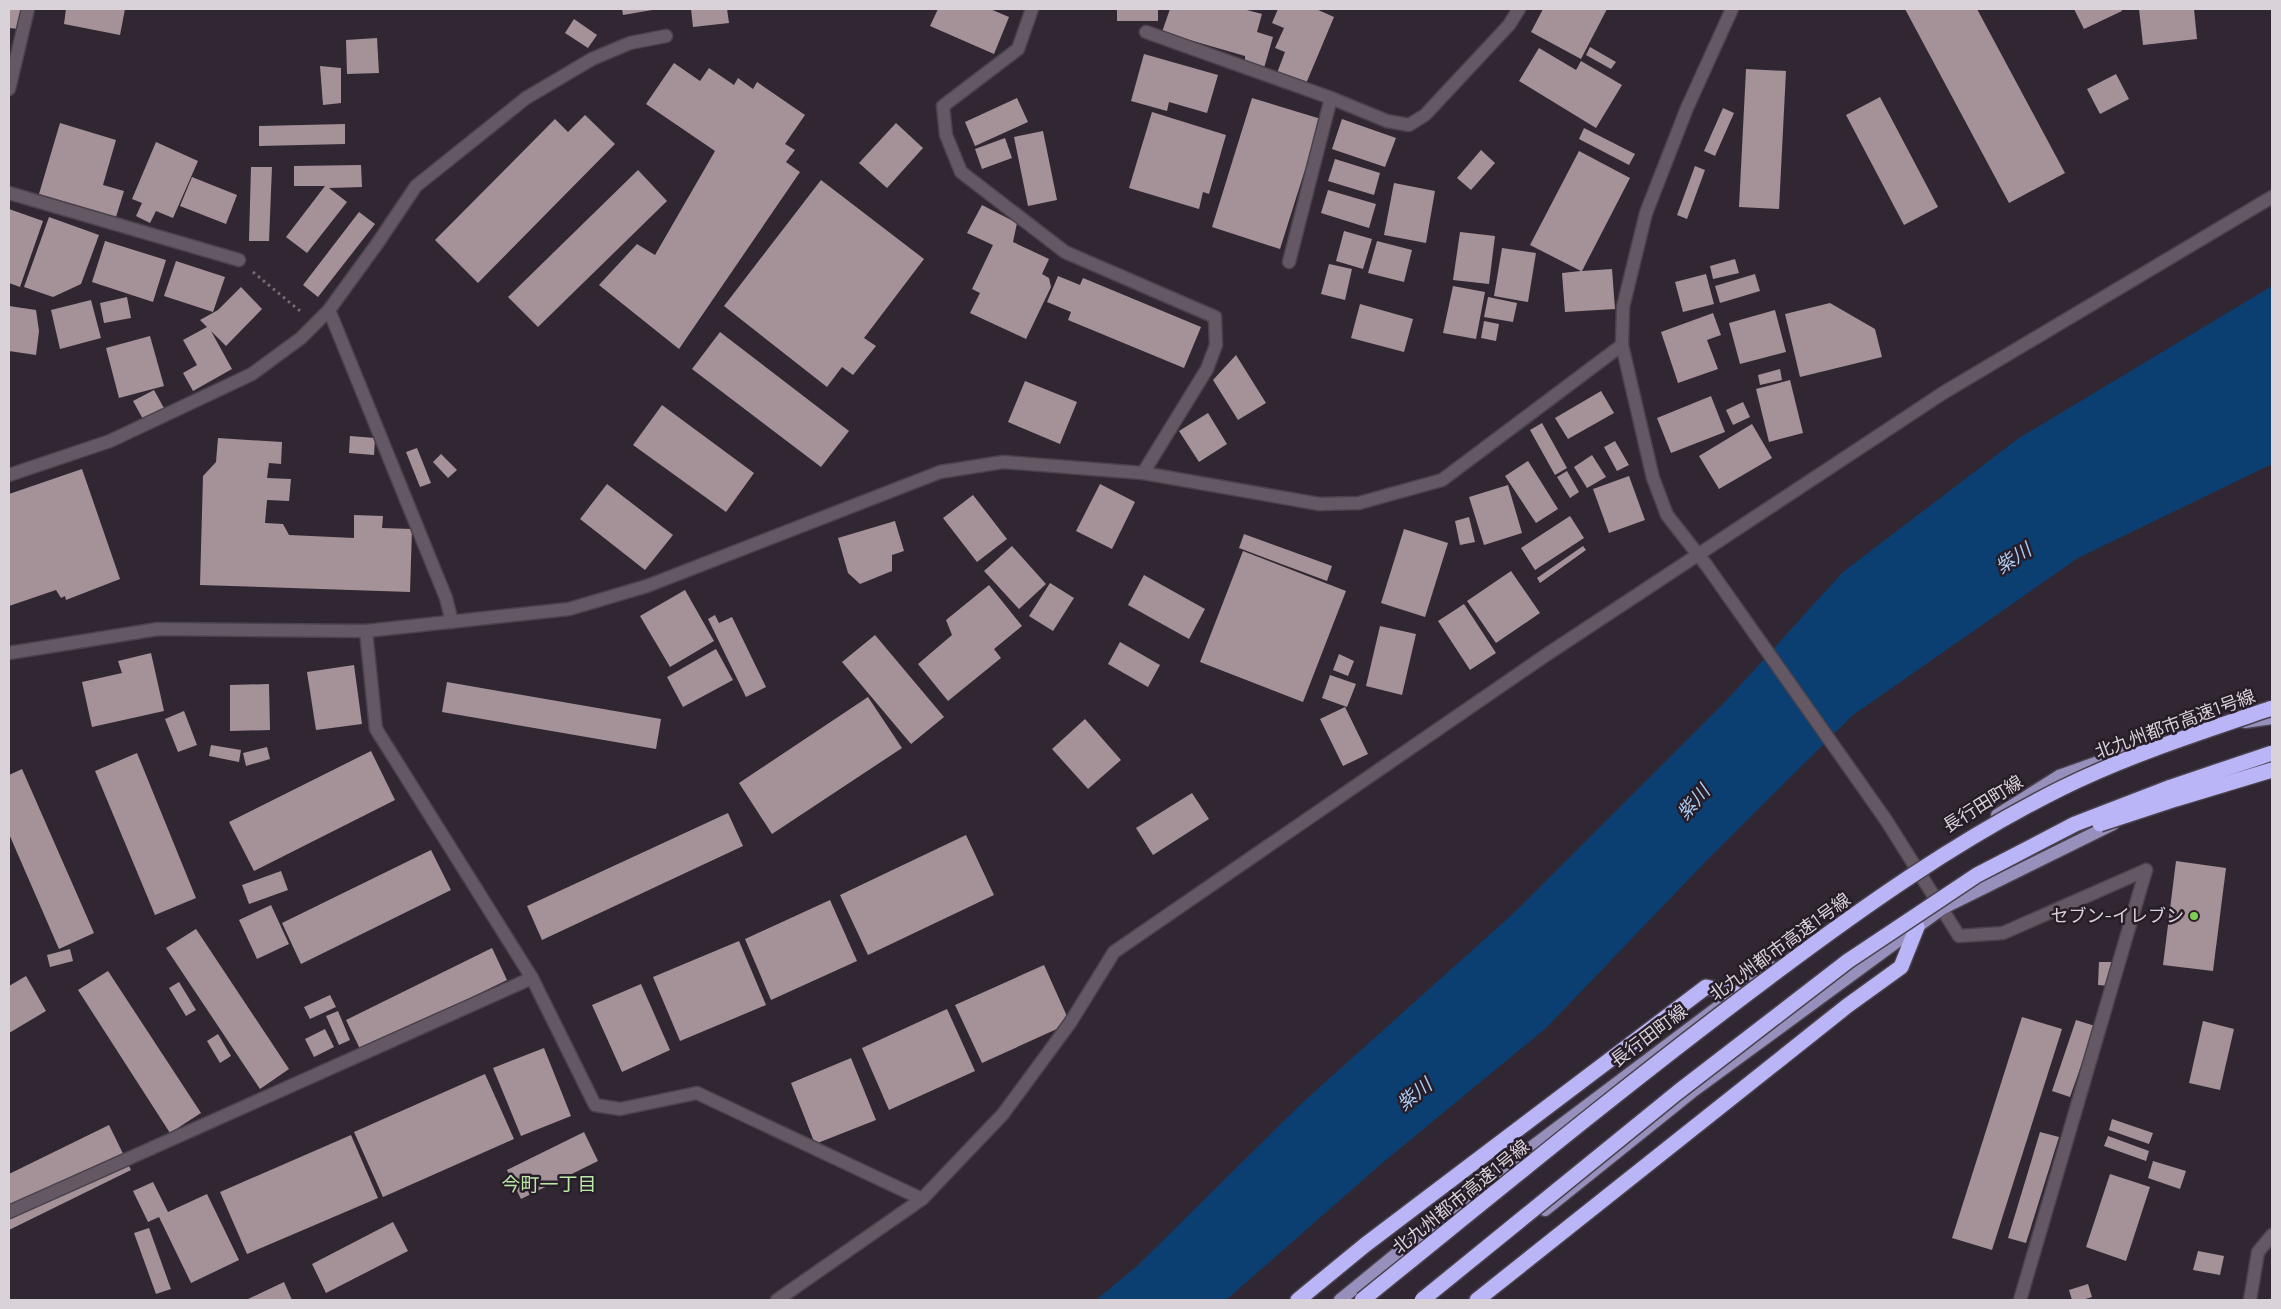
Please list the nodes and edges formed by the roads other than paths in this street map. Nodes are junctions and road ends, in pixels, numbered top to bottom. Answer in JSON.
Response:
{"nodes":[{"id":1,"x":28,"y":9,"type":"edge"},
{"id":2,"x":1032,"y":9,"type":"edge"},
{"id":3,"x":1519,"y":9,"type":"edge"},
{"id":4,"x":1732,"y":9,"type":"edge"},
{"id":5,"x":1146,"y":32,"type":"dead end"},
{"id":6,"x":666,"y":36,"type":"dead end"},
{"id":7,"x":9,"y":89,"type":"edge"},
{"id":8,"x":1331,"y":98,"type":"junction"},
{"id":9,"x":9,"y":193,"type":"edge"},
{"id":10,"x":2272,"y":197,"type":"edge"},
{"id":11,"x":239,"y":260,"type":"road end"},
{"id":12,"x":1289,"y":262,"type":"dead end"},
{"id":13,"x":329,"y":310,"type":"junction"},
{"id":14,"x":1622,"y":345,"type":"junction"},
{"id":15,"x":1143,"y":473,"type":"junction"},
{"id":16,"x":9,"y":475,"type":"edge"},
{"id":17,"x":1696,"y":554,"type":"junction"},
{"id":18,"x":452,"y":622,"type":"junction"},
{"id":19,"x":366,"y":631,"type":"junction"},
{"id":20,"x":9,"y":653,"type":"edge"},
{"id":21,"x":2272,"y":708,"type":"edge"},
{"id":22,"x":2272,"y":718,"type":"edge"},
{"id":23,"x":2272,"y":745,"type":"edge"},
{"id":24,"x":2272,"y":753,"type":"edge"},
{"id":25,"x":2272,"y":770,"type":"edge"},
{"id":26,"x":1916,"y":866,"type":"junction"},
{"id":27,"x":1976,"y":876,"type":"junction"},
{"id":28,"x":1943,"y":908,"type":"junction"},
{"id":29,"x":1917,"y":927,"type":"junction"},
{"id":30,"x":532,"y":978,"type":"junction"},
{"id":31,"x":1734,"y":993,"type":"junction"},
{"id":32,"x":922,"y":1198,"type":"junction"},
{"id":33,"x":9,"y":1212,"type":"edge"},
{"id":34,"x":2272,"y":1235,"type":"edge"},
{"id":35,"x":777,"y":1300,"type":"edge"},
{"id":36,"x":1298,"y":1300,"type":"edge"},
{"id":37,"x":1340,"y":1300,"type":"edge"},
{"id":38,"x":1362,"y":1300,"type":"edge"},
{"id":39,"x":1422,"y":1300,"type":"edge"},
{"id":40,"x":1432,"y":1300,"type":"edge"},
{"id":41,"x":1477,"y":1300,"type":"edge"},
{"id":42,"x":2020,"y":1300,"type":"edge"},
{"id":43,"x":2250,"y":1300,"type":"edge"}],
"edges":[{"from":1,"to":7,"type":"street"},
{"from":2,"to":15,"type":"street"},
{"from":3,"to":8,"type":"street"},
{"from":4,"to":14,"type":"street"},
{"from":5,"to":8,"type":"street"},
{"from":6,"to":13,"type":"street"},
{"from":8,"to":12,"type":"street"},
{"from":9,"to":11,"type":"street"},
{"from":10,"to":17,"type":"street"},
{"from":13,"to":16,"type":"street"},
{"from":13,"to":18,"type":"street"},
{"from":14,"to":15,"type":"street"},
{"from":14,"to":17,"type":"street"},
{"from":15,"to":18,"type":"street"},
{"from":17,"to":26,"type":"street"},
{"from":17,"to":32,"type":"street"},
{"from":18,"to":19,"type":"street"},
{"from":19,"to":20,"type":"street"},
{"from":19,"to":30,"type":"street"},
{"from":21,"to":38,"type":"highway","name":"北九州都市高速1号線","bridge":true},
{"from":22,"to":26,"type":"main road","name":"長行田町線"},
{"from":23,"to":28,"type":"main road"},
{"from":24,"to":27,"type":"highway","bridge":true},
{"from":25,"to":27,"type":"highway","bridge":true},
{"from":26,"to":28,"type":"street"},
{"from":26,"to":31,"type":"main road","name":"長行田町線"},
{"from":27,"to":39,"type":"highway","bridge":true},
{"from":28,"to":29,"type":"main road"},
{"from":28,"to":42,"type":"street"},
{"from":29,"to":40,"type":"main road"},
{"from":29,"to":41,"type":"highway"},
{"from":30,"to":32,"type":"street"},
{"from":30,"to":33,"type":"street"},
{"from":31,"to":36,"type":"highway"},
{"from":31,"to":37,"type":"main road","name":"長行田町線"},
{"from":32,"to":35,"type":"street"},
{"from":34,"to":43,"type":"street"}]}
